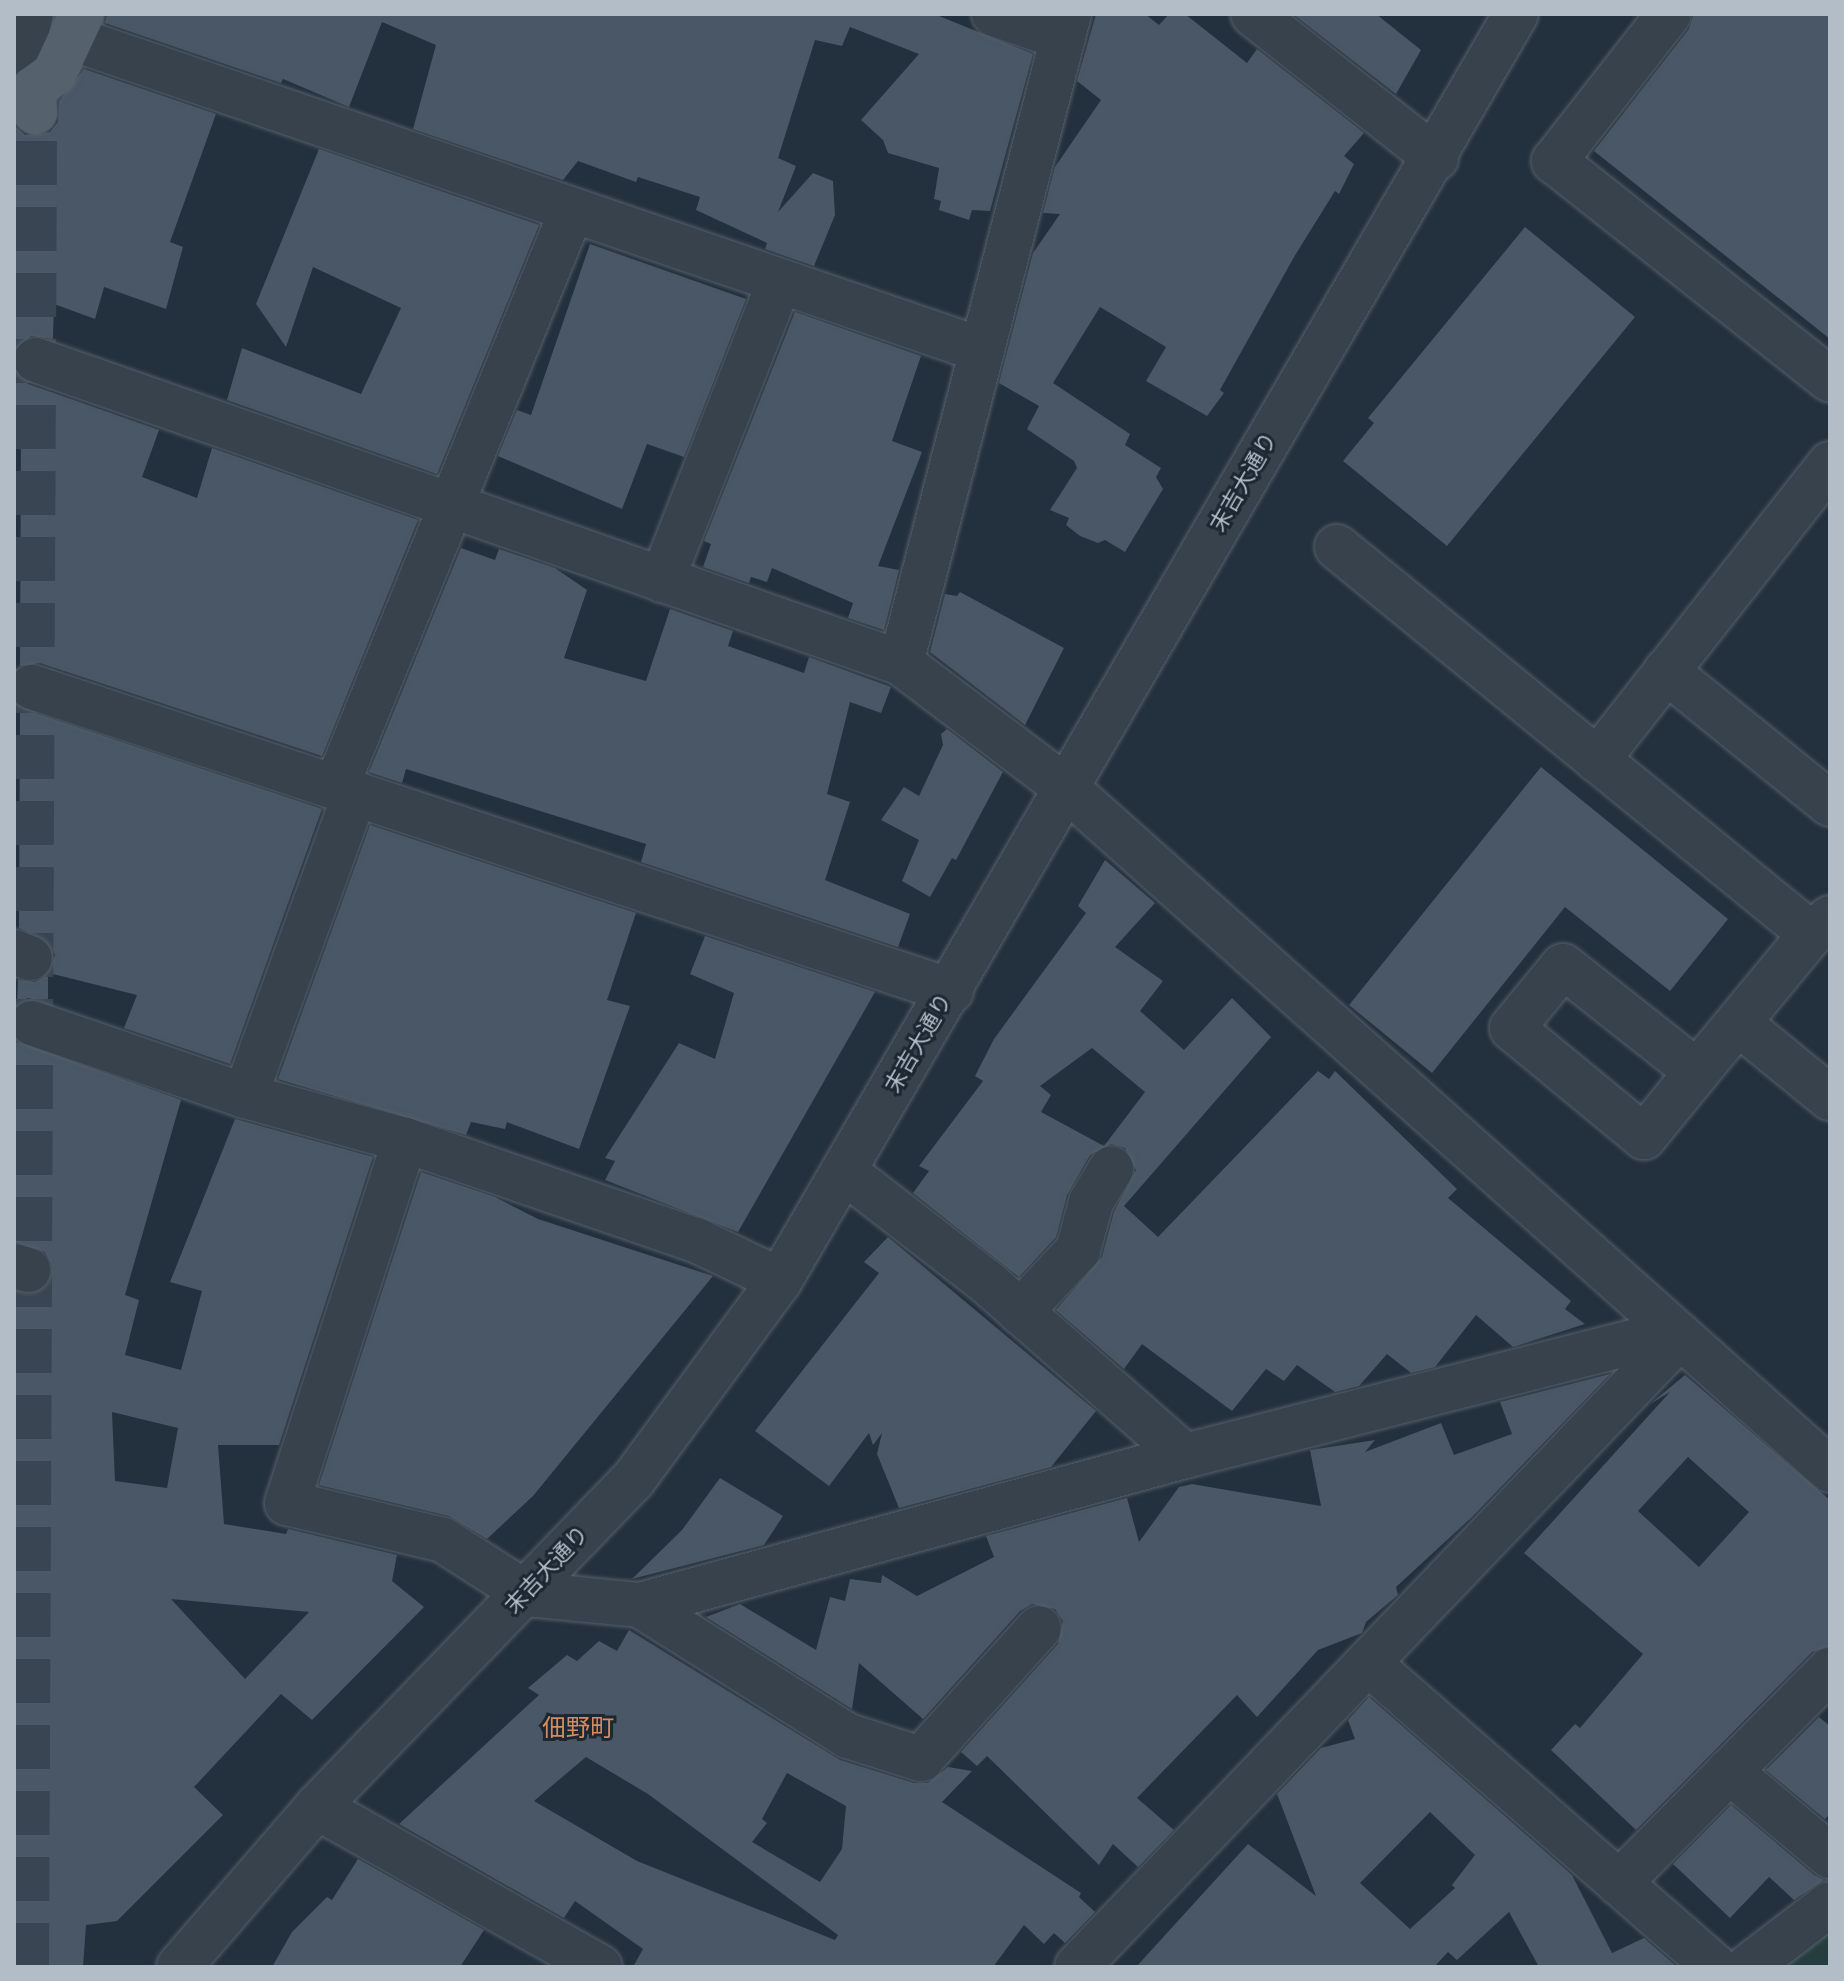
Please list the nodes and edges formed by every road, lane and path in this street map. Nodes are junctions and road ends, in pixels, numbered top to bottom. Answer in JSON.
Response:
{"nodes":[{"id":1,"x":31,"y":14,"type":"edge"},
{"id":2,"x":994,"y":14,"type":"edge"},
{"id":3,"x":1253,"y":14,"type":"edge"},
{"id":4,"x":1516,"y":14,"type":"edge"},
{"id":5,"x":1669,"y":14,"type":"edge"},
{"id":6,"x":77,"y":26,"type":"edge"},
{"id":7,"x":1066,"y":26,"type":"edge"},
{"id":8,"x":24,"y":96,"type":"edge"},
{"id":9,"x":1436,"y":158,"type":"junction"},
{"id":10,"x":572,"y":210,"type":"junction"},
{"id":11,"x":780,"y":281,"type":"junction"},
{"id":12,"x":982,"y":350,"type":"junction"},
{"id":13,"x":36,"y":360,"type":"dead end"},
{"id":14,"x":1830,"y":380,"type":"edge"},
{"id":15,"x":1830,"y":464,"type":"edge"},
{"id":16,"x":450,"y":505,"type":"junction"},
{"id":17,"x":1337,"y":547,"type":"dead end"},
{"id":18,"x":662,"y":580,"type":"junction"},
{"id":19,"x":901,"y":663,"type":"junction"},
{"id":20,"x":1666,"y":671,"type":"junction"},
{"id":21,"x":32,"y":687,"type":"dead end"},
{"id":22,"x":1597,"y":760,"type":"junction"},
{"id":23,"x":1066,"y":788,"type":"junction"},
{"id":24,"x":346,"y":790,"type":"junction"},
{"id":25,"x":1830,"y":804,"type":"edge"},
{"id":26,"x":1821,"y":926,"type":"edge"},
{"id":27,"x":951,"y":991,"type":"junction"},
{"id":28,"x":32,"y":1023,"type":"dead end"},
{"id":29,"x":1738,"y":1023,"type":"junction"},
{"id":30,"x":1697,"y":1072,"type":"dead end"},
{"id":31,"x":245,"y":1096,"type":"junction"},
{"id":32,"x":1830,"y":1098,"type":"edge"},
{"id":33,"x":405,"y":1140,"type":"junction"},
{"id":34,"x":1111,"y":1169,"type":"dead end"},
{"id":35,"x":845,"y":1172,"type":"junction"},
{"id":36,"x":780,"y":1280,"type":"junction"},
{"id":37,"x":1020,"y":1312,"type":"junction"},
{"id":38,"x":1672,"y":1332,"type":"junction"},
{"id":39,"x":1185,"y":1456,"type":"junction"},
{"id":40,"x":1830,"y":1470,"type":"edge"},
{"id":41,"x":527,"y":1594,"type":"junction"},
{"id":42,"x":640,"y":1605,"type":"junction"},
{"id":43,"x":1039,"y":1628,"type":"dead end"},
{"id":44,"x":1368,"y":1663,"type":"junction"},
{"id":45,"x":1830,"y":1670,"type":"edge"},
{"id":46,"x":1729,"y":1771,"type":"junction"},
{"id":47,"x":317,"y":1807,"type":"junction"},
{"id":48,"x":1830,"y":1856,"type":"edge"},
{"id":49,"x":1619,"y":1883,"type":"junction"},
{"id":50,"x":1830,"y":1904,"type":"edge"},
{"id":51,"x":179,"y":1967,"type":"edge"},
{"id":52,"x":600,"y":1967,"type":"edge"},
{"id":53,"x":1077,"y":1967,"type":"edge"},
{"id":54,"x":1715,"y":1967,"type":"edge"},
{"id":55,"x":1748,"y":1967,"type":"edge"}],
"edges":[{"from":1,"to":8,"type":"street"},
{"from":2,"to":7,"type":"street"},
{"from":3,"to":9,"type":"street"},
{"from":4,"to":9,"type":"street","name":"末吉大通り"},
{"from":5,"to":14,"type":"street"},
{"from":6,"to":8,"type":"main road"},
{"from":6,"to":10,"type":"street"},
{"from":7,"to":12,"type":"street"},
{"from":9,"to":23,"type":"street","name":"末吉大通り"},
{"from":10,"to":11,"type":"street"},
{"from":10,"to":16,"type":"street"},
{"from":11,"to":12,"type":"street"},
{"from":11,"to":18,"type":"street"},
{"from":12,"to":19,"type":"street"},
{"from":13,"to":16,"type":"street"},
{"from":15,"to":20,"type":"street"},
{"from":16,"to":18,"type":"street"},
{"from":16,"to":24,"type":"street"},
{"from":17,"to":22,"type":"street"},
{"from":18,"to":19,"type":"street"},
{"from":19,"to":23,"type":"street"},
{"from":20,"to":22,"type":"street"},
{"from":20,"to":25,"type":"street"},
{"from":21,"to":24,"type":"street"},
{"from":22,"to":26,"type":"street"},
{"from":23,"to":27,"type":"street","name":"末吉大通り"},
{"from":23,"to":38,"type":"street"},
{"from":24,"to":27,"type":"street"},
{"from":24,"to":31,"type":"street"},
{"from":26,"to":29,"type":"street"},
{"from":27,"to":35,"type":"street","name":"末吉大通り"},
{"from":28,"to":31,"type":"street"},
{"from":29,"to":30,"type":"street"},
{"from":29,"to":32,"type":"street"},
{"from":31,"to":33,"type":"street"},
{"from":33,"to":36,"type":"street"},
{"from":33,"to":41,"type":"street"},
{"from":34,"to":37,"type":"street"},
{"from":35,"to":36,"type":"street","name":"末吉大通り"},
{"from":35,"to":37,"type":"street"},
{"from":36,"to":41,"type":"street","name":"末吉大通り"},
{"from":37,"to":39,"type":"street"},
{"from":38,"to":39,"type":"street"},
{"from":38,"to":40,"type":"street"},
{"from":38,"to":44,"type":"street"},
{"from":39,"to":42,"type":"street"},
{"from":41,"to":42,"type":"street"},
{"from":41,"to":47,"type":"street","name":"末吉大通り"},
{"from":42,"to":43,"type":"street"},
{"from":44,"to":49,"type":"street"},
{"from":44,"to":53,"type":"street"},
{"from":45,"to":46,"type":"street"},
{"from":46,"to":48,"type":"street"},
{"from":46,"to":49,"type":"street"},
{"from":47,"to":51,"type":"street","name":"末吉大通り"},
{"from":47,"to":52,"type":"street"},
{"from":49,"to":54,"type":"street"},
{"from":50,"to":55,"type":"street"}]}
